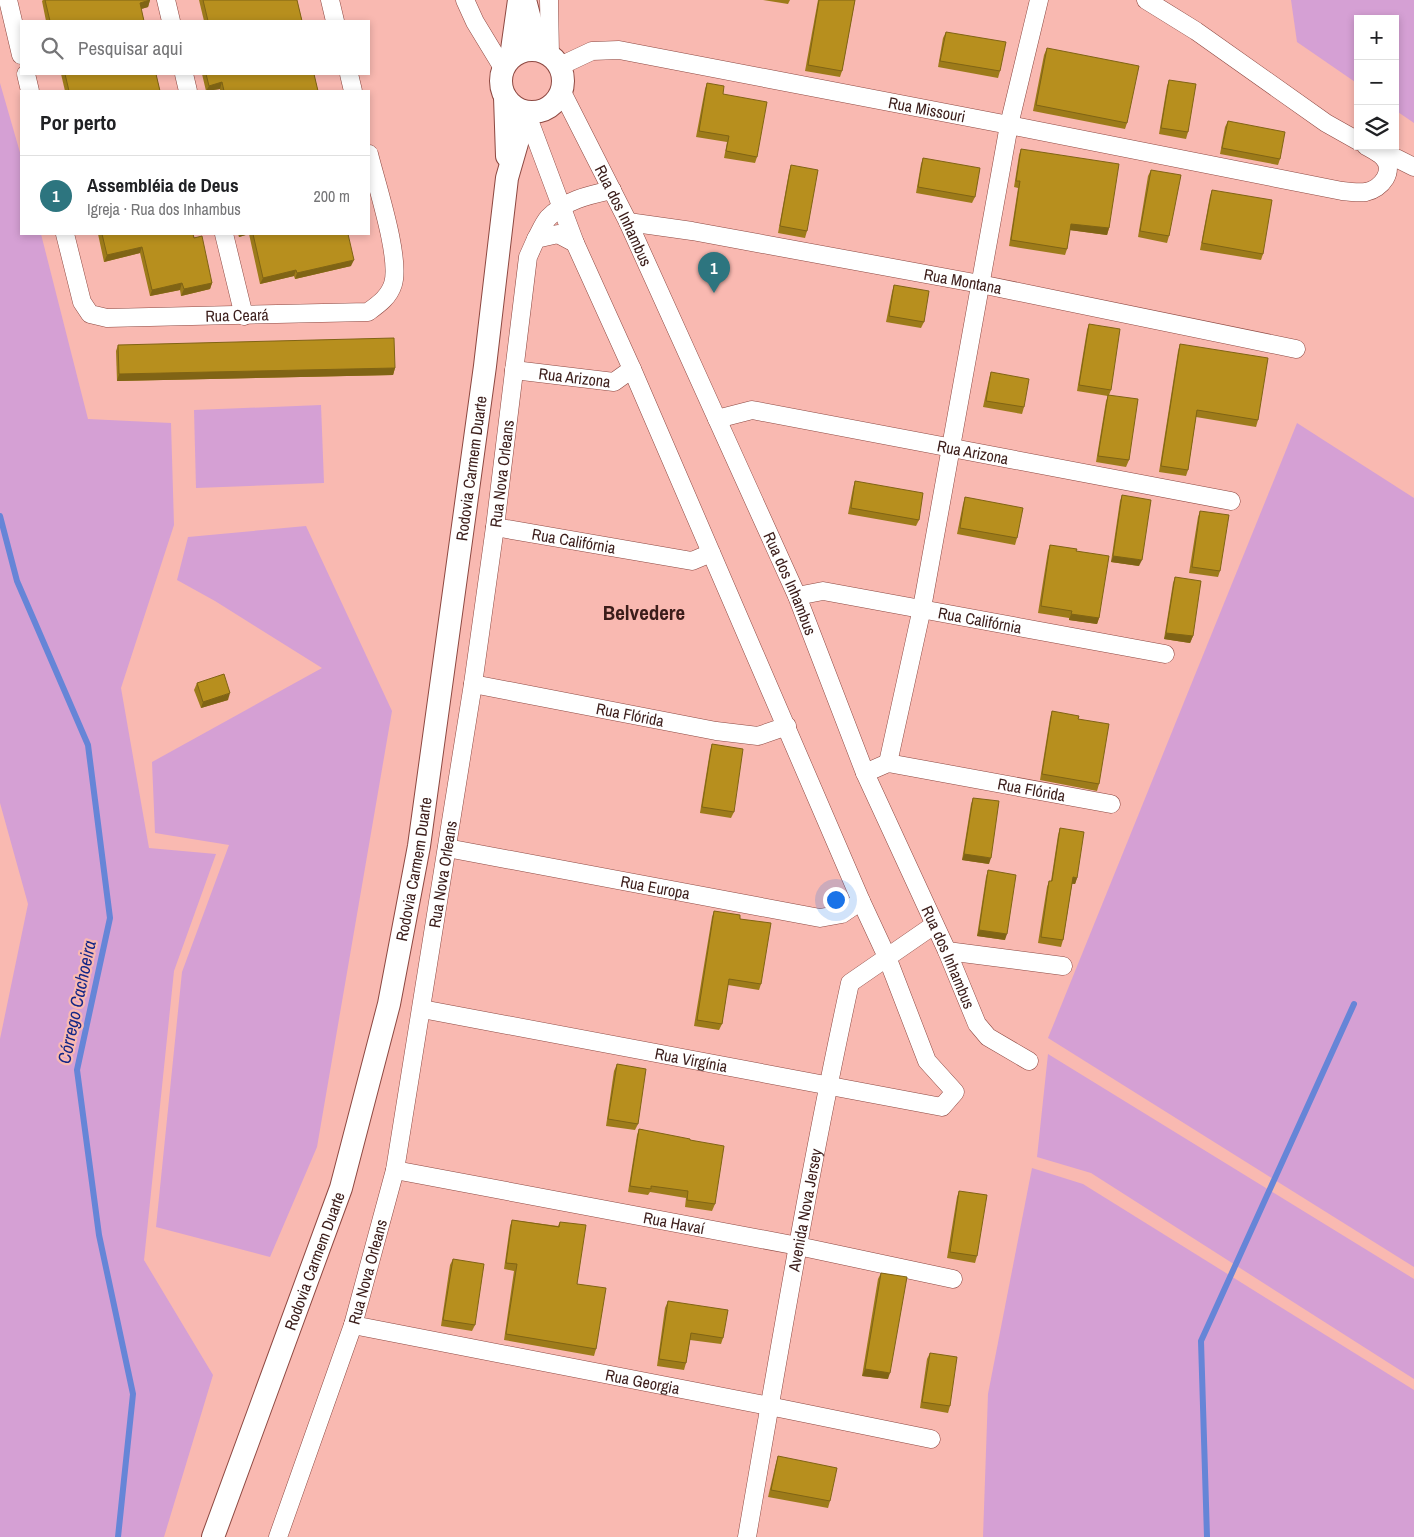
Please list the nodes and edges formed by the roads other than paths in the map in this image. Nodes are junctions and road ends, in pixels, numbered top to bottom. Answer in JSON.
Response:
{"nodes":[{"id":1,"x":8,"y":0,"type":"edge"},
{"id":2,"x":166,"y":0,"type":"edge"},
{"id":3,"x":330,"y":0,"type":"edge"},
{"id":4,"x":465,"y":0,"type":"edge"},
{"id":5,"x":519,"y":0,"type":"edge"},
{"id":6,"x":525,"y":0,"type":"edge"},
{"id":7,"x":549,"y":0,"type":"edge"},
{"id":8,"x":1039,"y":0,"type":"edge"},
{"id":9,"x":1146,"y":0,"type":"edge"},
{"id":10,"x":171,"y":20,"type":"edge"},
{"id":11,"x":335,"y":20,"type":"edge"},
{"id":12,"x":20,"y":51,"type":"edge"},
{"id":13,"x":549,"y":57,"type":"junction"},
{"id":14,"x":507,"y":63,"type":"junction"},
{"id":15,"x":26,"y":75,"type":"edge"},
{"id":16,"x":184,"y":75,"type":"edge"},
{"id":17,"x":349,"y":75,"type":"edge"},
{"id":18,"x":30,"y":90,"type":"edge"},
{"id":19,"x":188,"y":90,"type":"edge"},
{"id":20,"x":353,"y":90,"type":"edge"},
{"id":21,"x":562,"y":92,"type":"junction"},
{"id":22,"x":505,"y":97,"type":"junction"},
{"id":23,"x":526,"y":112,"type":"junction"},
{"id":24,"x":1010,"y":125,"type":"junction"},
{"id":25,"x":1354,"y":139,"type":"edge"},
{"id":26,"x":1373,"y":150,"type":"edge"},
{"id":27,"x":1383,"y":156,"type":"junction"},
{"id":28,"x":370,"y":158,"type":"edge"},
{"id":29,"x":1414,"y":167,"type":"edge"},
{"id":30,"x":508,"y":178,"type":"junction"},
{"id":31,"x":612,"y":190,"type":"junction"},
{"id":32,"x":561,"y":207,"type":"junction"},
{"id":33,"x":628,"y":222,"type":"junction"},
{"id":34,"x":66,"y":235,"type":"edge"},
{"id":35,"x":224,"y":235,"type":"edge"},
{"id":36,"x":536,"y":239,"type":"junction"},
{"id":37,"x":575,"y":243,"type":"junction"},
{"id":38,"x":980,"y":284,"type":"junction"},
{"id":39,"x":244,"y":316,"type":"junction"},
{"id":40,"x":1296,"y":349,"type":"dead end"},
{"id":41,"x":632,"y":369,"type":"junction"},
{"id":42,"x":514,"y":370,"type":"junction"},
{"id":43,"x":717,"y":419,"type":"junction"},
{"id":44,"x":950,"y":447,"type":"junction"},
{"id":45,"x":1231,"y":501,"type":"dead end"},
{"id":46,"x":495,"y":527,"type":"junction"},
{"id":47,"x":710,"y":553,"type":"junction"},
{"id":48,"x":796,"y":596,"type":"junction"},
{"id":49,"x":922,"y":608,"type":"junction"},
{"id":50,"x":1165,"y":654,"type":"dead end"},
{"id":51,"x":473,"y":684,"type":"junction"},
{"id":52,"x":787,"y":726,"type":"junction"},
{"id":53,"x":888,"y":763,"type":"junction"},
{"id":54,"x":865,"y":774,"type":"junction"},
{"id":55,"x":1111,"y":804,"type":"dead end"},
{"id":56,"x":447,"y":848,"type":"junction"},
{"id":57,"x":861,"y":901,"type":"junction"},
{"id":58,"x":934,"y":925,"type":"junction"},
{"id":59,"x":947,"y":951,"type":"junction"},
{"id":60,"x":887,"y":957,"type":"junction"},
{"id":61,"x":1063,"y":966,"type":"dead end"},
{"id":62,"x":422,"y":1009,"type":"junction"},
{"id":63,"x":1029,"y":1061,"type":"dead end"},
{"id":64,"x":827,"y":1086,"type":"junction"},
{"id":65,"x":395,"y":1170,"type":"junction"},
{"id":66,"x":798,"y":1246,"type":"junction"},
{"id":67,"x":953,"y":1279,"type":"dead end"},
{"id":68,"x":353,"y":1326,"type":"junction"},
{"id":69,"x":769,"y":1406,"type":"junction"},
{"id":70,"x":931,"y":1439,"type":"dead end"},
{"id":71,"x":213,"y":1537,"type":"edge"},
{"id":72,"x":278,"y":1537,"type":"edge"},
{"id":73,"x":747,"y":1537,"type":"edge"}],
"edges":[{"from":1,"to":12,"type":"street"},
{"from":2,"to":10,"type":"street"},
{"from":3,"to":11,"type":"street"},
{"from":4,"to":14,"type":"street"},
{"from":5,"to":14,"type":"street"},
{"from":6,"to":13,"type":"street"},
{"from":7,"to":13,"type":"street"},
{"from":8,"to":24,"type":"street"},
{"from":9,"to":25,"type":"street"},
{"from":13,"to":14,"type":"street"},
{"from":13,"to":21,"type":"street"},
{"from":13,"to":24,"type":"street","name":"Rua Missouri"},
{"from":14,"to":22,"type":"street"},
{"from":15,"to":18,"type":"street"},
{"from":16,"to":19,"type":"street"},
{"from":17,"to":20,"type":"street"},
{"from":21,"to":23,"type":"street"},
{"from":21,"to":31,"type":"street","name":"Rua dos Inhambus"},
{"from":22,"to":23,"type":"street"},
{"from":22,"to":30,"type":"street","name":"Rodovia Carmem Duarte"},
{"from":23,"to":30,"type":"street","name":"Rodovia Carmem Duarte"},
{"from":23,"to":32,"type":"street"},
{"from":24,"to":27,"type":"street","name":"Rua Missouri"},
{"from":24,"to":38,"type":"street"},
{"from":26,"to":27,"type":"street"},
{"from":27,"to":29,"type":"street"},
{"from":28,"to":39,"type":"street","name":"Rua Ceará"},
{"from":30,"to":71,"type":"street","name":"Rodovia Carmem Duarte"},
{"from":31,"to":32,"type":"street"},
{"from":31,"to":33,"type":"street","name":"Rua dos Inhambus"},
{"from":32,"to":36,"type":"street","name":"Rua Nova Orleans"},
{"from":32,"to":37,"type":"street"},
{"from":33,"to":38,"type":"street","name":"Rua Montana"},
{"from":33,"to":43,"type":"street","name":"Rua dos Inhambus"},
{"from":34,"to":39,"type":"street","name":"Rua Ceará"},
{"from":35,"to":39,"type":"street"},
{"from":36,"to":37,"type":"street"},
{"from":36,"to":42,"type":"street","name":"Rua Nova Orleans"},
{"from":37,"to":41,"type":"street"},
{"from":38,"to":40,"type":"street","name":"Rua Montana"},
{"from":38,"to":44,"type":"street"},
{"from":41,"to":42,"type":"street","name":"Rua Arizona"},
{"from":41,"to":47,"type":"street"},
{"from":42,"to":46,"type":"street","name":"Rua Nova Orleans"},
{"from":43,"to":44,"type":"street","name":"Rua Arizona"},
{"from":43,"to":48,"type":"street","name":"Rua dos Inhambus"},
{"from":44,"to":45,"type":"street","name":"Rua Arizona"},
{"from":44,"to":49,"type":"street"},
{"from":46,"to":47,"type":"street","name":"Rua Califórnia"},
{"from":46,"to":51,"type":"street","name":"Rua Nova Orleans"},
{"from":47,"to":52,"type":"street"},
{"from":48,"to":49,"type":"street","name":"Rua Califórnia"},
{"from":48,"to":54,"type":"street","name":"Rua dos Inhambus"},
{"from":49,"to":50,"type":"street","name":"Rua Califórnia"},
{"from":49,"to":53,"type":"street"},
{"from":51,"to":52,"type":"street","name":"Rua Flórida"},
{"from":51,"to":56,"type":"street","name":"Rua Nova Orleans"},
{"from":52,"to":57,"type":"street"},
{"from":53,"to":54,"type":"street"},
{"from":53,"to":55,"type":"street","name":"Rua Flórida"},
{"from":54,"to":58,"type":"street","name":"Rua dos Inhambus"},
{"from":56,"to":57,"type":"street","name":"Rua Europa"},
{"from":56,"to":62,"type":"street","name":"Rua Nova Orleans"},
{"from":57,"to":60,"type":"street"},
{"from":58,"to":59,"type":"street","name":"Rua dos Inhambus"},
{"from":58,"to":60,"type":"street","name":"Avenida Nova Jersey"},
{"from":59,"to":61,"type":"street"},
{"from":59,"to":63,"type":"street","name":"Rua dos Inhambus"},
{"from":60,"to":64,"type":"street","name":"Avenida Nova Jersey"},
{"from":60,"to":64,"type":"street","name":"Rua Virgínia"},
{"from":62,"to":64,"type":"street","name":"Rua Virgínia"},
{"from":62,"to":65,"type":"street","name":"Rua Nova Orleans"},
{"from":64,"to":66,"type":"street","name":"Avenida Nova Jersey"},
{"from":65,"to":66,"type":"street","name":"Rua Havaí"},
{"from":65,"to":68,"type":"street","name":"Rua Nova Orleans"},
{"from":66,"to":67,"type":"street","name":"Rua Havaí"},
{"from":66,"to":69,"type":"street","name":"Avenida Nova Jersey"},
{"from":68,"to":69,"type":"street","name":"Rua Georgia"},
{"from":68,"to":72,"type":"street","name":"Rua Nova Orleans"},
{"from":69,"to":70,"type":"street","name":"Rua Georgia"},
{"from":69,"to":73,"type":"street","name":"Avenida Nova Jersey"}]}
